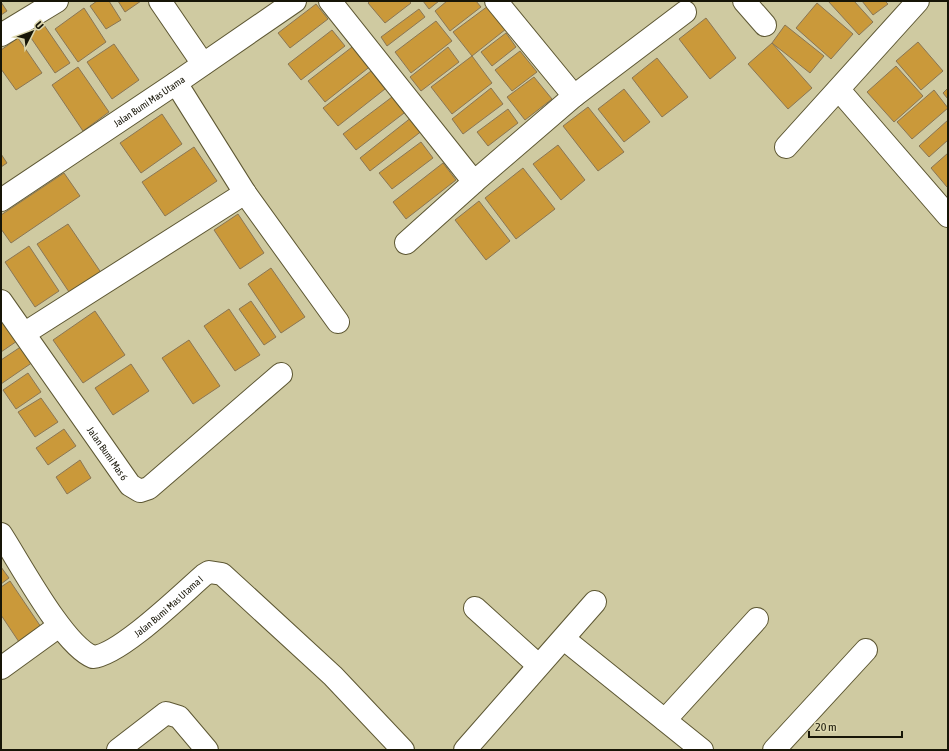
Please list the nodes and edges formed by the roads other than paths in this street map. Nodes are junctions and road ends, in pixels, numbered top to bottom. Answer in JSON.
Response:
{"nodes":[{"id":1,"x":57,"y":1,"type":"edge"},
{"id":2,"x":160,"y":1,"type":"edge"},
{"id":3,"x":295,"y":1,"type":"edge"},
{"id":4,"x":330,"y":1,"type":"edge"},
{"id":5,"x":496,"y":1,"type":"edge"},
{"id":6,"x":744,"y":1,"type":"edge"},
{"id":7,"x":918,"y":1,"type":"edge"},
{"id":8,"x":685,"y":12,"type":"dead end"},
{"id":9,"x":765,"y":25,"type":"dead end"},
{"id":10,"x":1,"y":35,"type":"edge"},
{"id":11,"x":203,"y":64,"type":"junction"},
{"id":12,"x":176,"y":83,"type":"junction"},
{"id":13,"x":839,"y":90,"type":"junction"},
{"id":14,"x":574,"y":96,"type":"junction"},
{"id":15,"x":786,"y":147,"type":"dead end"},
{"id":16,"x":474,"y":182,"type":"junction"},
{"id":17,"x":245,"y":193,"type":"junction"},
{"id":18,"x":1,"y":200,"type":"edge"},
{"id":19,"x":948,"y":216,"type":"edge"},
{"id":20,"x":406,"y":243,"type":"dead end"},
{"id":21,"x":1,"y":301,"type":"edge"},
{"id":22,"x":338,"y":322,"type":"dead end"},
{"id":23,"x":25,"y":333,"type":"junction"},
{"id":24,"x":281,"y":374,"type":"dead end"},
{"id":25,"x":1,"y":534,"type":"edge"},
{"id":26,"x":595,"y":602,"type":"dead end"},
{"id":27,"x":475,"y":608,"type":"dead end"},
{"id":28,"x":757,"y":618,"type":"dead end"},
{"id":29,"x":59,"y":626,"type":"junction"},
{"id":30,"x":564,"y":639,"type":"junction"},
{"id":31,"x":866,"y":650,"type":"dead end"},
{"id":32,"x":538,"y":665,"type":"junction"},
{"id":33,"x":1,"y":668,"type":"edge"},
{"id":34,"x":666,"y":720,"type":"junction"},
{"id":35,"x":118,"y":750,"type":"edge"},
{"id":36,"x":207,"y":750,"type":"edge"},
{"id":37,"x":403,"y":750,"type":"edge"},
{"id":38,"x":465,"y":750,"type":"edge"},
{"id":39,"x":702,"y":750,"type":"edge"},
{"id":40,"x":774,"y":750,"type":"edge"}],
"edges":[{"from":1,"to":10,"type":"street"},
{"from":2,"to":11,"type":"street"},
{"from":3,"to":11,"type":"street","name":"Jalan Bumi Mas Utama"},
{"from":4,"to":16,"type":"street"},
{"from":5,"to":14,"type":"street"},
{"from":6,"to":9,"type":"street"},
{"from":7,"to":13,"type":"street"},
{"from":8,"to":14,"type":"street"},
{"from":11,"to":12,"type":"street","name":"Jalan Bumi Mas Utama"},
{"from":12,"to":17,"type":"street"},
{"from":12,"to":18,"type":"street","name":"Jalan Bumi Mas Utama"},
{"from":13,"to":15,"type":"street"},
{"from":13,"to":19,"type":"street"},
{"from":14,"to":16,"type":"street"},
{"from":16,"to":20,"type":"street"},
{"from":17,"to":22,"type":"street"},
{"from":17,"to":23,"type":"street"},
{"from":21,"to":23,"type":"street","name":"Jalan Bumi Mas 6"},
{"from":23,"to":24,"type":"street","name":"Jalan Bumi Mas 6"},
{"from":25,"to":29,"type":"street","name":"Jalan Bumi Mas Utama I"},
{"from":26,"to":30,"type":"street"},
{"from":27,"to":32,"type":"street"},
{"from":28,"to":34,"type":"street"},
{"from":29,"to":33,"type":"street"},
{"from":29,"to":37,"type":"street","name":"Jalan Bumi Mas Utama I"},
{"from":30,"to":32,"type":"street"},
{"from":30,"to":34,"type":"street"},
{"from":31,"to":40,"type":"street"},
{"from":32,"to":38,"type":"street"},
{"from":34,"to":39,"type":"street"},
{"from":35,"to":36,"type":"street"}]}
